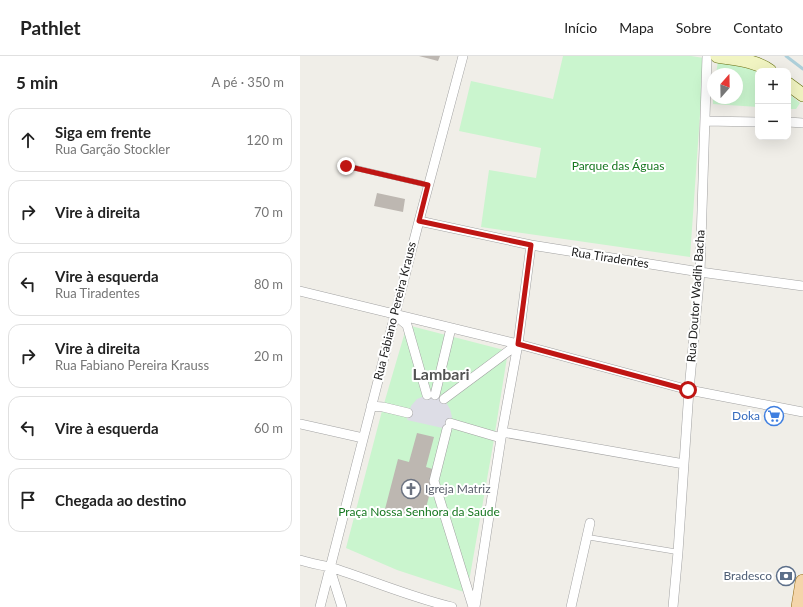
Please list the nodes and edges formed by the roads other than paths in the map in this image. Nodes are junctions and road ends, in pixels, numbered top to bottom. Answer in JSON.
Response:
{"nodes":[{"id":1,"x":463,"y":56,"type":"edge"},
{"id":2,"x":707,"y":56,"type":"edge"},
{"id":3,"x":717,"y":56,"type":"edge"},
{"id":4,"x":765,"y":68,"type":"edge"},
{"id":5,"x":791,"y":86,"type":"edge"},
{"id":6,"x":803,"y":95,"type":"edge"},
{"id":7,"x":705,"y":121,"type":"junction"},
{"id":8,"x":755,"y":122,"type":"edge"},
{"id":9,"x":791,"y":122,"type":"edge"},
{"id":10,"x":803,"y":122,"type":"edge"},
{"id":11,"x":346,"y":166,"type":"dead end"},
{"id":12,"x":428,"y":185,"type":"junction"},
{"id":13,"x":419,"y":221,"type":"junction"},
{"id":14,"x":531,"y":245,"type":"junction"},
{"id":15,"x":700,"y":272,"type":"junction"},
{"id":16,"x":803,"y":286,"type":"edge"},
{"id":17,"x":300,"y":291,"type":"edge"},
{"id":18,"x":395,"y":315,"type":"junction"},
{"id":19,"x":451,"y":328,"type":"junction"},
{"id":20,"x":518,"y":344,"type":"junction"},
{"id":21,"x":688,"y":390,"type":"junction"},
{"id":22,"x":435,"y":397,"type":"junction"},
{"id":23,"x":371,"y":406,"type":"junction"},
{"id":24,"x":803,"y":412,"type":"edge"},
{"id":25,"x":408,"y":413,"type":"dead end"},
{"id":26,"x":300,"y":424,"type":"edge"},
{"id":27,"x":501,"y":435,"type":"junction"},
{"id":28,"x":363,"y":438,"type":"junction"},
{"id":29,"x":684,"y":464,"type":"junction"},
{"id":30,"x":590,"y":523,"type":"dead end"},
{"id":31,"x":587,"y":537,"type":"junction"},
{"id":32,"x":678,"y":552,"type":"junction"},
{"id":33,"x":300,"y":560,"type":"edge"},
{"id":34,"x":330,"y":567,"type":"junction"},
{"id":35,"x":803,"y":582,"type":"edge"},
{"id":36,"x":320,"y":607,"type":"edge"},
{"id":37,"x":342,"y":607,"type":"edge"},
{"id":38,"x":452,"y":607,"type":"edge"},
{"id":39,"x":474,"y":607,"type":"edge"},
{"id":40,"x":571,"y":607,"type":"edge"},
{"id":41,"x":673,"y":607,"type":"edge"},
{"id":42,"x":799,"y":607,"type":"edge"}],
"edges":[{"from":1,"to":12,"type":"street","name":"Rua Fabiano Pereira Krauss"},
{"from":2,"to":7,"type":"street","name":"Rua Doutor Wadih Bacha"},
{"from":3,"to":4,"type":"main road"},
{"from":5,"to":6,"type":"main road"},
{"from":7,"to":8,"type":"street"},
{"from":7,"to":15,"type":"street","name":"Rua Doutor Wadih Bacha"},
{"from":9,"to":10,"type":"street"},
{"from":11,"to":12,"type":"lane"},
{"from":12,"to":13,"type":"street","name":"Rua Fabiano Pereira Krauss"},
{"from":13,"to":14,"type":"street","name":"Rua Tiradentes"},
{"from":13,"to":18,"type":"street","name":"Rua Fabiano Pereira Krauss"},
{"from":14,"to":15,"type":"street","name":"Rua Tiradentes"},
{"from":14,"to":20,"type":"street"},
{"from":15,"to":16,"type":"street","name":"Rua Tiradentes"},
{"from":15,"to":21,"type":"street","name":"Rua Doutor Wadih Bacha"},
{"from":17,"to":18,"type":"street"},
{"from":18,"to":19,"type":"street"},
{"from":18,"to":22,"type":"street"},
{"from":18,"to":23,"type":"street","name":"Rua Fabiano Pereira Krauss"},
{"from":19,"to":20,"type":"street"},
{"from":19,"to":22,"type":"street"},
{"from":20,"to":21,"type":"street"},
{"from":20,"to":22,"type":"street"},
{"from":20,"to":27,"type":"street"},
{"from":21,"to":24,"type":"street"},
{"from":21,"to":29,"type":"street","name":"Rua Doutor Wadih Bacha"},
{"from":23,"to":25,"type":"street"},
{"from":23,"to":28,"type":"street","name":"Rua Fabiano Pereira Krauss"},
{"from":26,"to":28,"type":"street"},
{"from":27,"to":29,"type":"street"},
{"from":27,"to":39,"type":"street"},
{"from":27,"to":39,"type":"street"},
{"from":28,"to":34,"type":"street","name":"Rua Fabiano Pereira Krauss"},
{"from":29,"to":32,"type":"street","name":"Rua Doutor Wadih Bacha"},
{"from":30,"to":31,"type":"street"},
{"from":31,"to":32,"type":"lane"},
{"from":31,"to":40,"type":"street"},
{"from":32,"to":41,"type":"street","name":"Rua Doutor Wadih Bacha"},
{"from":33,"to":34,"type":"street"},
{"from":34,"to":36,"type":"street","name":"Rua Fabiano Pereira Krauss"},
{"from":34,"to":37,"type":"street"},
{"from":34,"to":38,"type":"street"},
{"from":35,"to":42,"type":"main road"}]}
